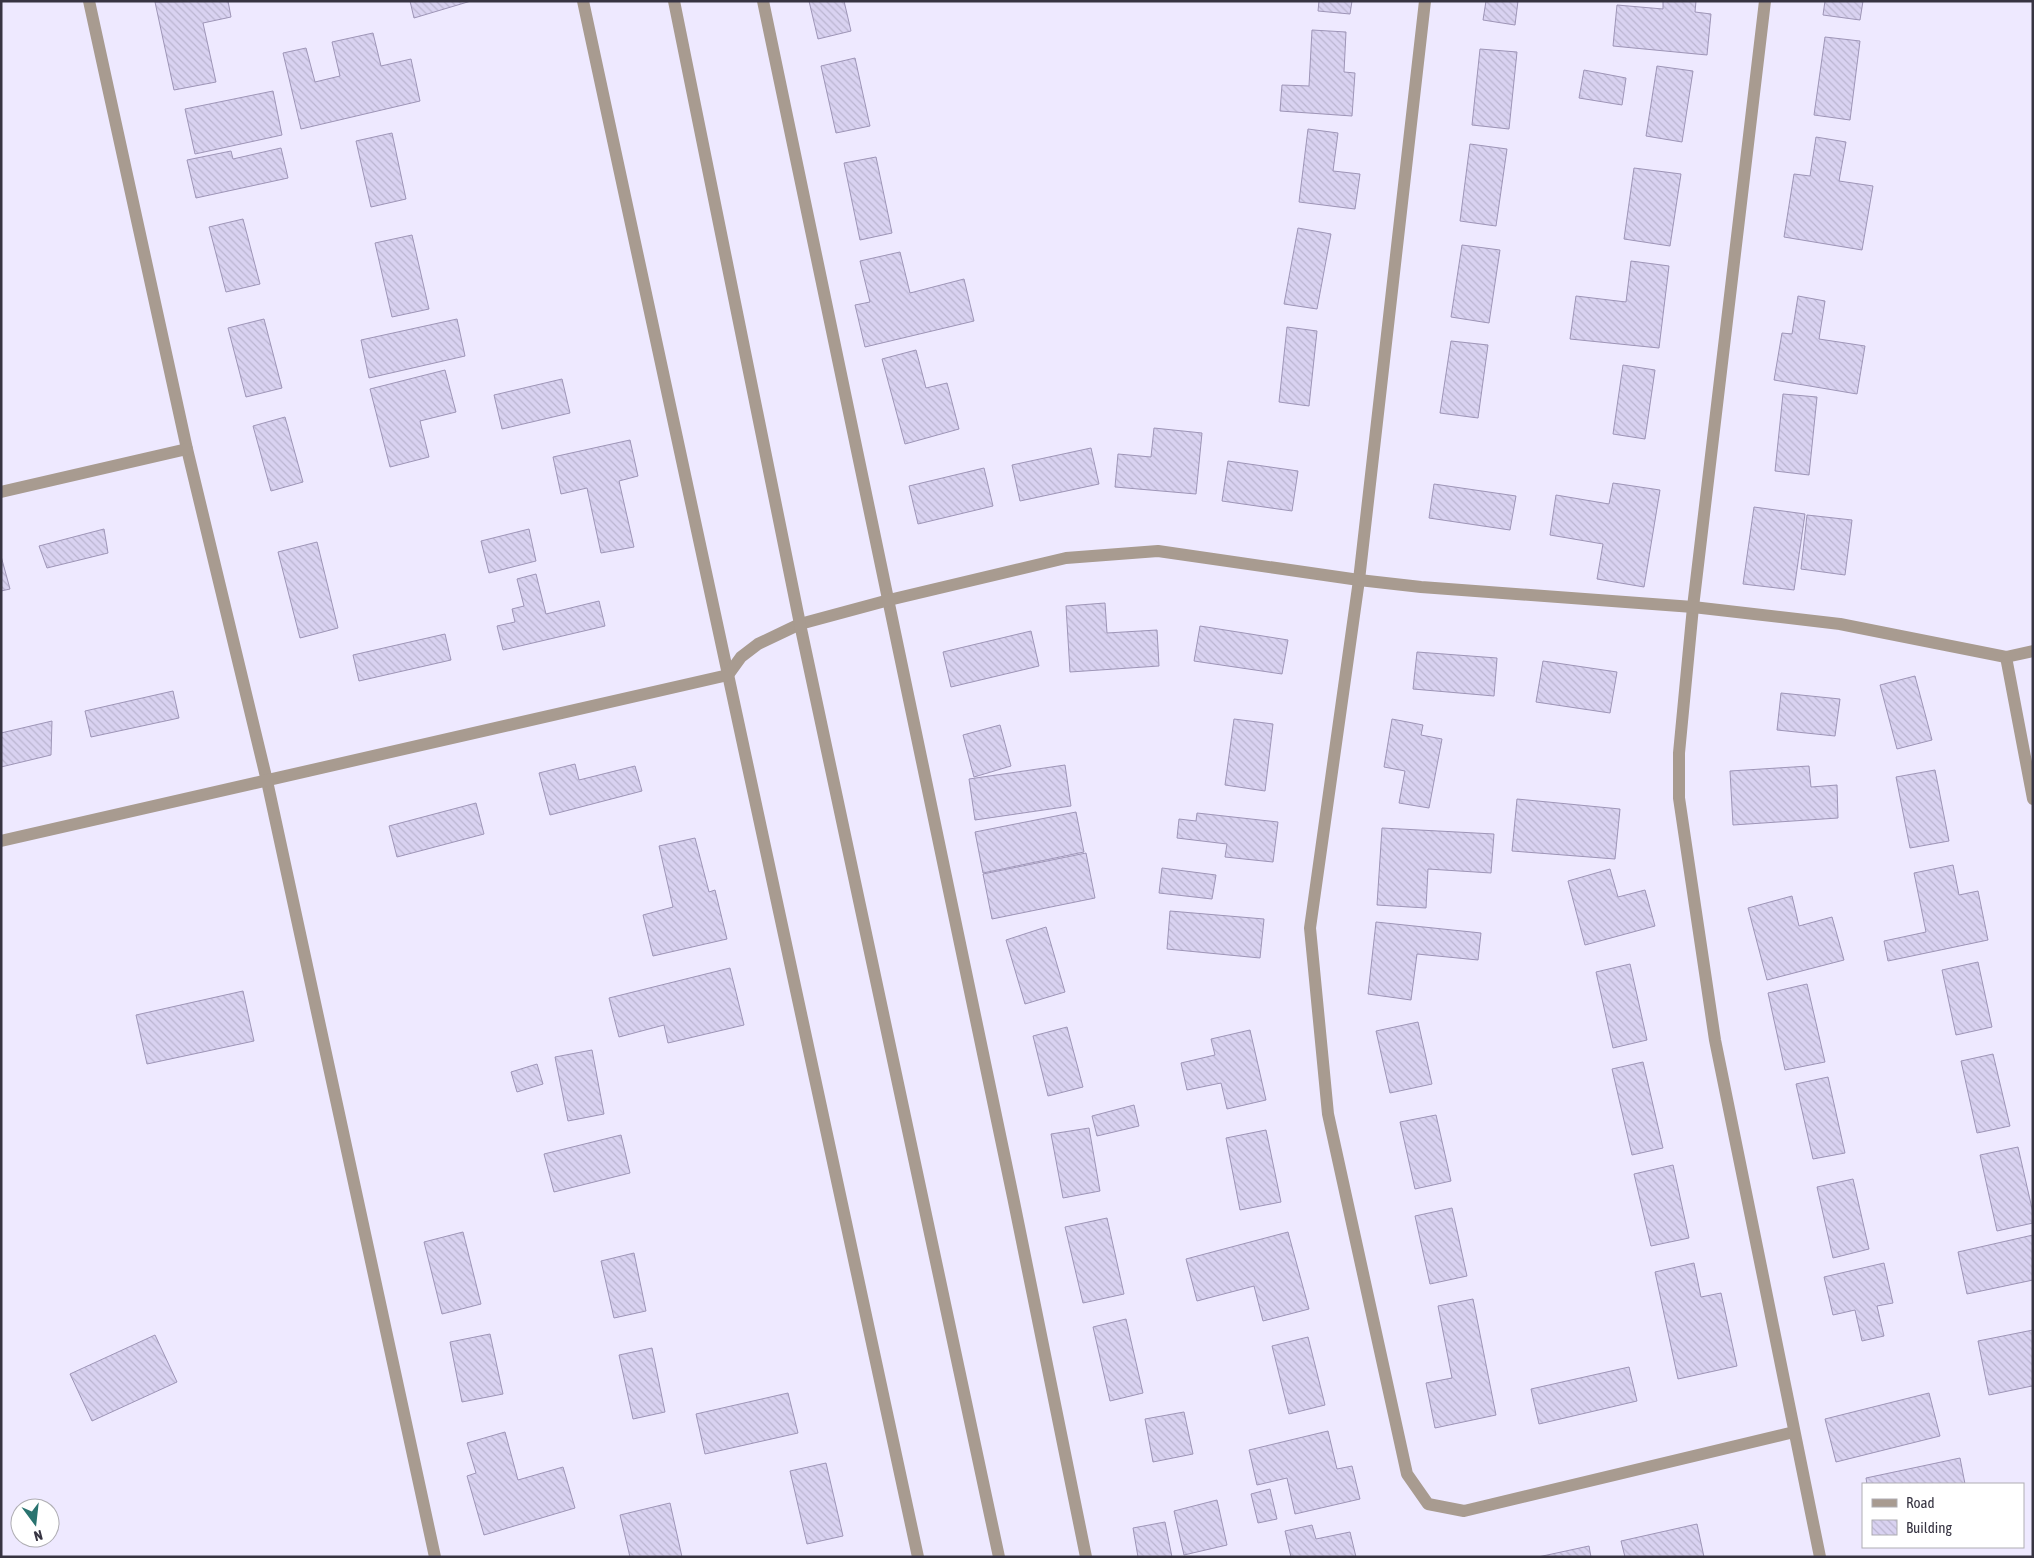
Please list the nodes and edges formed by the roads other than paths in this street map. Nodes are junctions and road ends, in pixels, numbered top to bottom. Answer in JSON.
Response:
{"nodes":[{"id":1,"x":88,"y":1,"type":"edge"},
{"id":2,"x":583,"y":1,"type":"edge"},
{"id":3,"x":674,"y":1,"type":"edge"},
{"id":4,"x":763,"y":1,"type":"edge"},
{"id":5,"x":1425,"y":1,"type":"edge"},
{"id":6,"x":1764,"y":1,"type":"edge"},
{"id":7,"x":187,"y":449,"type":"junction"},
{"id":8,"x":1,"y":492,"type":"edge"},
{"id":9,"x":1359,"y":580,"type":"junction"},
{"id":10,"x":889,"y":600,"type":"junction"},
{"id":11,"x":1693,"y":607,"type":"junction"},
{"id":12,"x":800,"y":624,"type":"junction"},
{"id":13,"x":2033,"y":651,"type":"edge"},
{"id":14,"x":2006,"y":657,"type":"junction"},
{"id":15,"x":728,"y":675,"type":"junction"},
{"id":16,"x":267,"y":781,"type":"junction"},
{"id":17,"x":2033,"y":798,"type":"edge"},
{"id":18,"x":1,"y":842,"type":"edge"},
{"id":19,"x":1794,"y":1432,"type":"junction"},
{"id":20,"x":435,"y":1557,"type":"edge"},
{"id":21,"x":918,"y":1557,"type":"edge"},
{"id":22,"x":999,"y":1557,"type":"edge"},
{"id":23,"x":1086,"y":1557,"type":"edge"},
{"id":24,"x":1820,"y":1557,"type":"edge"}],
"edges":[{"from":1,"to":7,"type":"street"},
{"from":2,"to":15,"type":"street"},
{"from":3,"to":12,"type":"street"},
{"from":4,"to":10,"type":"street"},
{"from":5,"to":9,"type":"street"},
{"from":6,"to":11,"type":"street"},
{"from":7,"to":8,"type":"street"},
{"from":7,"to":16,"type":"street"},
{"from":9,"to":10,"type":"street"},
{"from":9,"to":11,"type":"street"},
{"from":9,"to":19,"type":"street"},
{"from":10,"to":12,"type":"street"},
{"from":10,"to":23,"type":"street"},
{"from":11,"to":14,"type":"street"},
{"from":11,"to":19,"type":"street"},
{"from":12,"to":15,"type":"street"},
{"from":12,"to":22,"type":"street"},
{"from":13,"to":14,"type":"street"},
{"from":14,"to":17,"type":"street"},
{"from":15,"to":16,"type":"street"},
{"from":15,"to":21,"type":"street"},
{"from":16,"to":18,"type":"street"},
{"from":16,"to":20,"type":"street"},
{"from":19,"to":24,"type":"street"}]}
